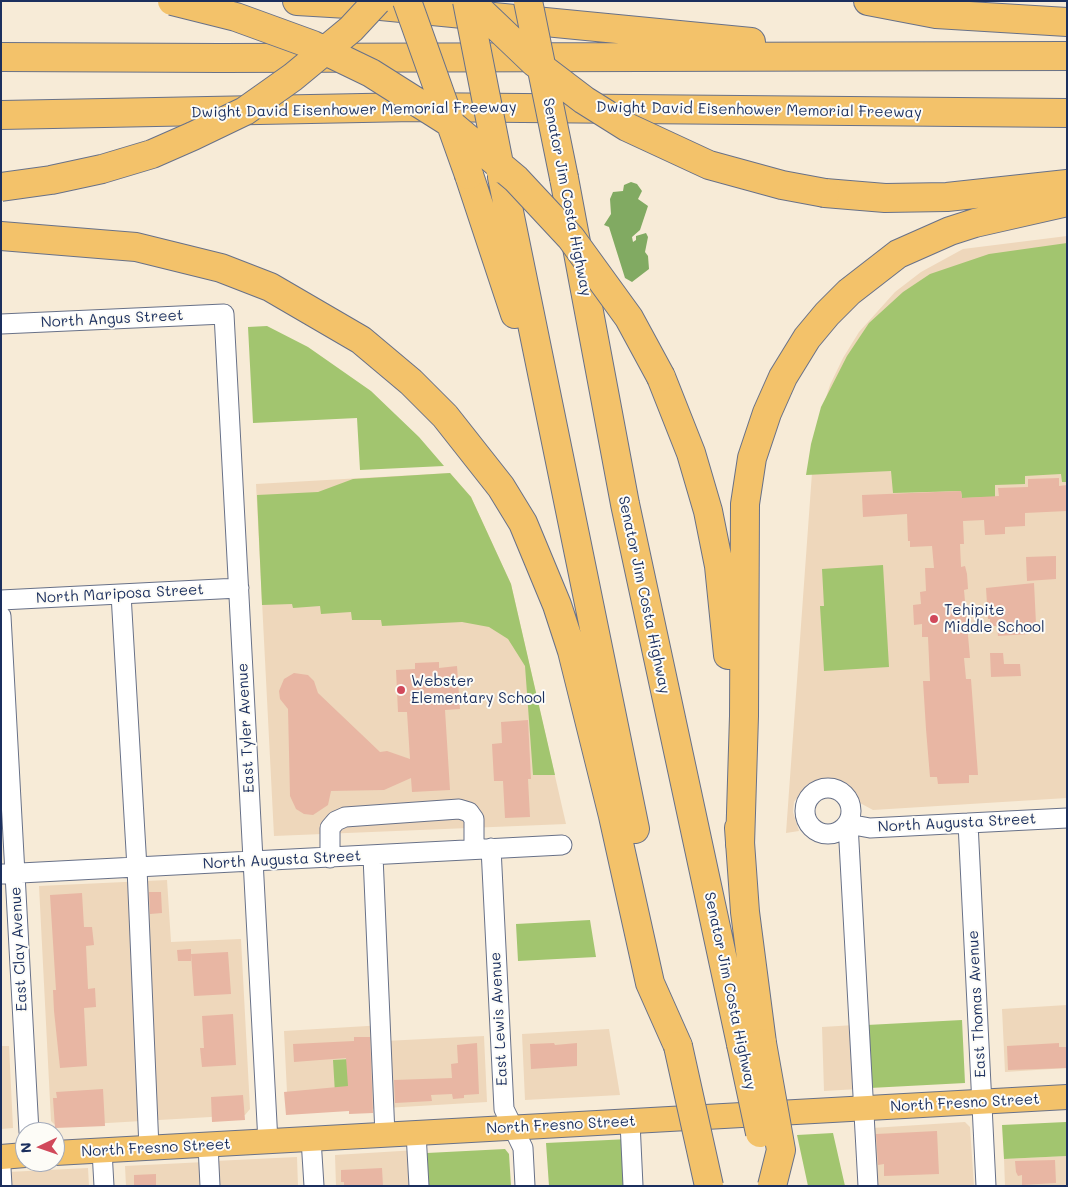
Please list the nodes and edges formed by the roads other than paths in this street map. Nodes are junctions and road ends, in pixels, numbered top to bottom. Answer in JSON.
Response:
{"nodes":[{"id":1,"x":172,"y":1,"type":"edge"},
{"id":2,"x":296,"y":1,"type":"edge"},
{"id":3,"x":377,"y":1,"type":"edge"},
{"id":4,"x":408,"y":1,"type":"edge"},
{"id":5,"x":469,"y":1,"type":"edge"},
{"id":6,"x":528,"y":1,"type":"edge"},
{"id":7,"x":868,"y":1,"type":"edge"},
{"id":8,"x":1067,"y":22,"type":"edge"},
{"id":9,"x":1,"y":56,"type":"edge"},
{"id":10,"x":897,"y":56,"type":"junction"},
{"id":11,"x":1067,"y":56,"type":"edge"},
{"id":12,"x":1067,"y":114,"type":"edge"},
{"id":13,"x":1,"y":115,"type":"edge"},
{"id":14,"x":1067,"y":184,"type":"edge"},
{"id":15,"x":1,"y":187,"type":"edge"},
{"id":16,"x":1067,"y":202,"type":"edge"},
{"id":17,"x":1,"y":236,"type":"edge"},
{"id":18,"x":224,"y":314,"type":"joint"},
{"id":19,"x":1,"y":324,"type":"edge"},
{"id":20,"x":552,"y":424,"type":"junction"},
{"id":21,"x":239,"y":588,"type":"junction"},
{"id":22,"x":121,"y":594,"type":"junction"},
{"id":23,"x":1,"y":600,"type":"edge"},
{"id":24,"x":1,"y":616,"type":"edge"},
{"id":25,"x":1067,"y":818,"type":"edge"},
{"id":26,"x":968,"y":823,"type":"junction"},
{"id":27,"x":562,"y":845,"type":"dead end"},
{"id":28,"x":740,"y":845,"type":"junction"},
{"id":29,"x":482,"y":849,"type":"junction"},
{"id":30,"x":372,"y":856,"type":"junction"},
{"id":31,"x":330,"y":858,"type":"junction"},
{"id":32,"x":252,"y":861,"type":"junction"},
{"id":33,"x":137,"y":868,"type":"junction"},
{"id":34,"x":8,"y":874,"type":"edge"},
{"id":35,"x":752,"y":1043,"type":"junction"},
{"id":36,"x":678,"y":1046,"type":"junction"},
{"id":37,"x":1067,"y":1097,"type":"edge"},
{"id":38,"x":982,"y":1102,"type":"junction"},
{"id":39,"x":864,"y":1108,"type":"junction"},
{"id":40,"x":27,"y":1122,"type":"edge"},
{"id":41,"x":630,"y":1122,"type":"junction"},
{"id":42,"x":514,"y":1128,"type":"junction"},
{"id":43,"x":416,"y":1134,"type":"junction"},
{"id":44,"x":385,"y":1135,"type":"junction"},
{"id":45,"x":311,"y":1139,"type":"junction"},
{"id":46,"x":268,"y":1142,"type":"junction"},
{"id":47,"x":208,"y":1145,"type":"junction"},
{"id":48,"x":149,"y":1148,"type":"junction"},
{"id":49,"x":102,"y":1151,"type":"junction"},
{"id":50,"x":65,"y":1153,"type":"edge"},
{"id":51,"x":15,"y":1155,"type":"edge"},
{"id":52,"x":1,"y":1156,"type":"edge"},
{"id":53,"x":1,"y":1168,"type":"edge"},
{"id":54,"x":2,"y":1186,"type":"edge"},
{"id":55,"x":104,"y":1186,"type":"edge"},
{"id":56,"x":210,"y":1186,"type":"edge"},
{"id":57,"x":314,"y":1186,"type":"edge"},
{"id":58,"x":419,"y":1186,"type":"edge"},
{"id":59,"x":525,"y":1186,"type":"edge"},
{"id":60,"x":633,"y":1186,"type":"edge"},
{"id":61,"x":709,"y":1186,"type":"edge"},
{"id":62,"x":772,"y":1186,"type":"edge"},
{"id":63,"x":868,"y":1186,"type":"edge"},
{"id":64,"x":986,"y":1186,"type":"edge"}],
"edges":[{"from":1,"to":28,"type":"highway","bridge":true},
{"from":2,"to":10,"type":"highway"},
{"from":3,"to":15,"type":"highway","bridge":true},
{"from":4,"to":20,"type":"highway","bridge":true},
{"from":5,"to":14,"type":"highway","bridge":true},
{"from":5,"to":20,"type":"highway","bridge":true},
{"from":6,"to":35,"type":"highway","name":"Senator Jim Costa Highway","bridge":true},
{"from":7,"to":8,"type":"highway"},
{"from":9,"to":10,"type":"highway"},
{"from":10,"to":11,"type":"highway"},
{"from":12,"to":13,"type":"highway","name":"Dwight David Eisenhower Memorial Freeway"},
{"from":16,"to":28,"type":"highway"},
{"from":17,"to":36,"type":"highway"},
{"from":18,"to":19,"type":"street","name":"North Angus Street"},
{"from":18,"to":21,"type":"street","name":"East Tyler Avenue"},
{"from":20,"to":36,"type":"highway"},
{"from":21,"to":22,"type":"street","name":"North Mariposa Street"},
{"from":21,"to":32,"type":"street","name":"East Tyler Avenue"},
{"from":22,"to":23,"type":"street","name":"North Mariposa Street"},
{"from":22,"to":33,"type":"street"},
{"from":24,"to":34,"type":"street","name":"East Clay Avenue"},
{"from":25,"to":26,"type":"street","name":"North Augusta Street"},
{"from":26,"to":38,"type":"street","name":"East Thomas Avenue"},
{"from":26,"to":39,"type":"street","name":"North Augusta Street"},
{"from":27,"to":29,"type":"street","name":"North Augusta Street"},
{"from":28,"to":35,"type":"highway"},
{"from":29,"to":30,"type":"street","name":"North Augusta Street"},
{"from":29,"to":31,"type":"street","name":"East Lewis Avenue"},
{"from":29,"to":42,"type":"street","name":"East Lewis Avenue"},
{"from":30,"to":31,"type":"street","name":"North Augusta Street"},
{"from":30,"to":44,"type":"street"},
{"from":31,"to":32,"type":"street","name":"North Augusta Street"},
{"from":32,"to":33,"type":"street","name":"North Augusta Street"},
{"from":32,"to":46,"type":"street","name":"East Tyler Avenue"},
{"from":33,"to":34,"type":"street","name":"North Augusta Street"},
{"from":33,"to":48,"type":"street"},
{"from":34,"to":40,"type":"street","name":"East Clay Avenue"},
{"from":35,"to":62,"type":"highway","bridge":true},
{"from":36,"to":61,"type":"highway","bridge":true},
{"from":37,"to":38,"type":"main road","name":"North Fresno Street"},
{"from":38,"to":39,"type":"main road","name":"North Fresno Street"},
{"from":38,"to":64,"type":"street","name":"East Thomas Avenue"},
{"from":39,"to":41,"type":"main road","name":"North Fresno Street"},
{"from":39,"to":63,"type":"street"},
{"from":41,"to":42,"type":"main road","name":"North Fresno Street"},
{"from":41,"to":60,"type":"street"},
{"from":42,"to":43,"type":"main road","name":"North Fresno Street"},
{"from":42,"to":59,"type":"street","name":"East Lewis Avenue"},
{"from":43,"to":44,"type":"main road","name":"North Fresno Street"},
{"from":43,"to":58,"type":"street"},
{"from":44,"to":45,"type":"main road","name":"North Fresno Street"},
{"from":45,"to":46,"type":"main road","name":"North Fresno Street"},
{"from":45,"to":57,"type":"street"},
{"from":46,"to":47,"type":"main road","name":"North Fresno Street"},
{"from":47,"to":48,"type":"main road","name":"North Fresno Street"},
{"from":47,"to":56,"type":"street"},
{"from":48,"to":49,"type":"main road","name":"North Fresno Street"},
{"from":49,"to":50,"type":"main road","name":"North Fresno Street"},
{"from":49,"to":55,"type":"street"},
{"from":51,"to":52,"type":"main road"},
{"from":53,"to":54,"type":"street"}]}
